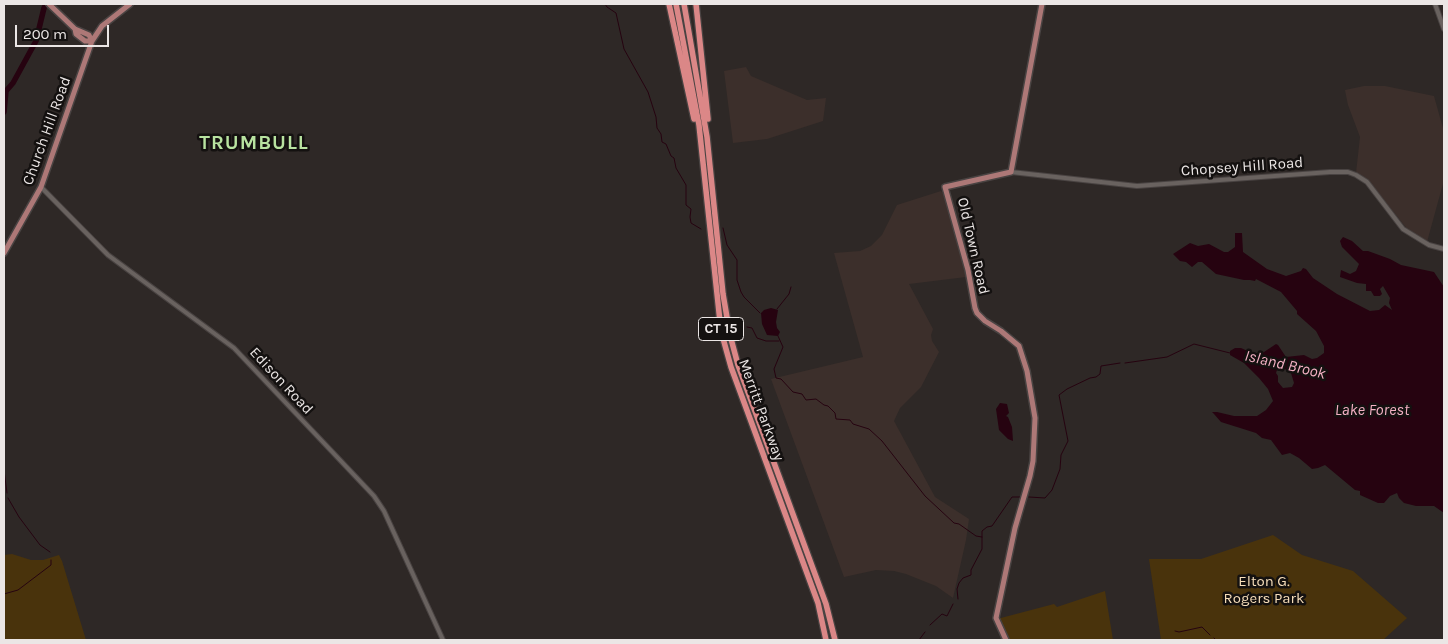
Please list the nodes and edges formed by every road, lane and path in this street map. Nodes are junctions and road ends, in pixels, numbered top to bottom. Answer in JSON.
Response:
{"nodes":[{"id":1,"x":49,"y":4,"type":"edge"},
{"id":2,"x":130,"y":4,"type":"edge"},
{"id":3,"x":669,"y":4,"type":"edge"},
{"id":4,"x":676,"y":4,"type":"edge"},
{"id":5,"x":684,"y":4,"type":"edge"},
{"id":6,"x":696,"y":4,"type":"edge"},
{"id":7,"x":1042,"y":4,"type":"edge"},
{"id":8,"x":1435,"y":4,"type":"edge"},
{"id":9,"x":1444,"y":29,"type":"edge"},
{"id":10,"x":92,"y":41,"type":"junction"},
{"id":11,"x":710,"y":161,"type":"junction"},
{"id":12,"x":704,"y":167,"type":"junction"},
{"id":13,"x":1011,"y":172,"type":"junction"},
{"id":14,"x":41,"y":187,"type":"junction"},
{"id":15,"x":1444,"y":249,"type":"edge"},
{"id":16,"x":4,"y":253,"type":"edge"},
{"id":17,"x":443,"y":640,"type":"edge"},
{"id":18,"x":826,"y":640,"type":"edge"},
{"id":19,"x":835,"y":640,"type":"edge"},
{"id":20,"x":1006,"y":640,"type":"edge"}],
"edges":[{"from":1,"to":10,"type":"main road"},
{"from":2,"to":10,"type":"main road","name":"Church Hill Road"},
{"from":3,"to":12,"type":"highway"},
{"from":4,"to":12,"type":"highway","name":"Merritt Parkway","number":"CT 15"},
{"from":5,"to":11,"type":"highway","name":"Merritt Parkway","number":"CT 15"},
{"from":6,"to":11,"type":"highway"},
{"from":7,"to":13,"type":"main road"},
{"from":8,"to":9,"type":"street"},
{"from":10,"to":14,"type":"main road","name":"Church Hill Road"},
{"from":11,"to":19,"type":"highway","name":"Merritt Parkway","number":"CT 15"},
{"from":12,"to":18,"type":"highway","name":"Merritt Parkway","number":"CT 15"},
{"from":13,"to":15,"type":"street","name":"Chopsey Hill Road"},
{"from":13,"to":20,"type":"main road","name":"Old Town Road"},
{"from":14,"to":16,"type":"main road","name":"Church Hill Road"},
{"from":14,"to":17,"type":"street","name":"Edison Road"}]}
